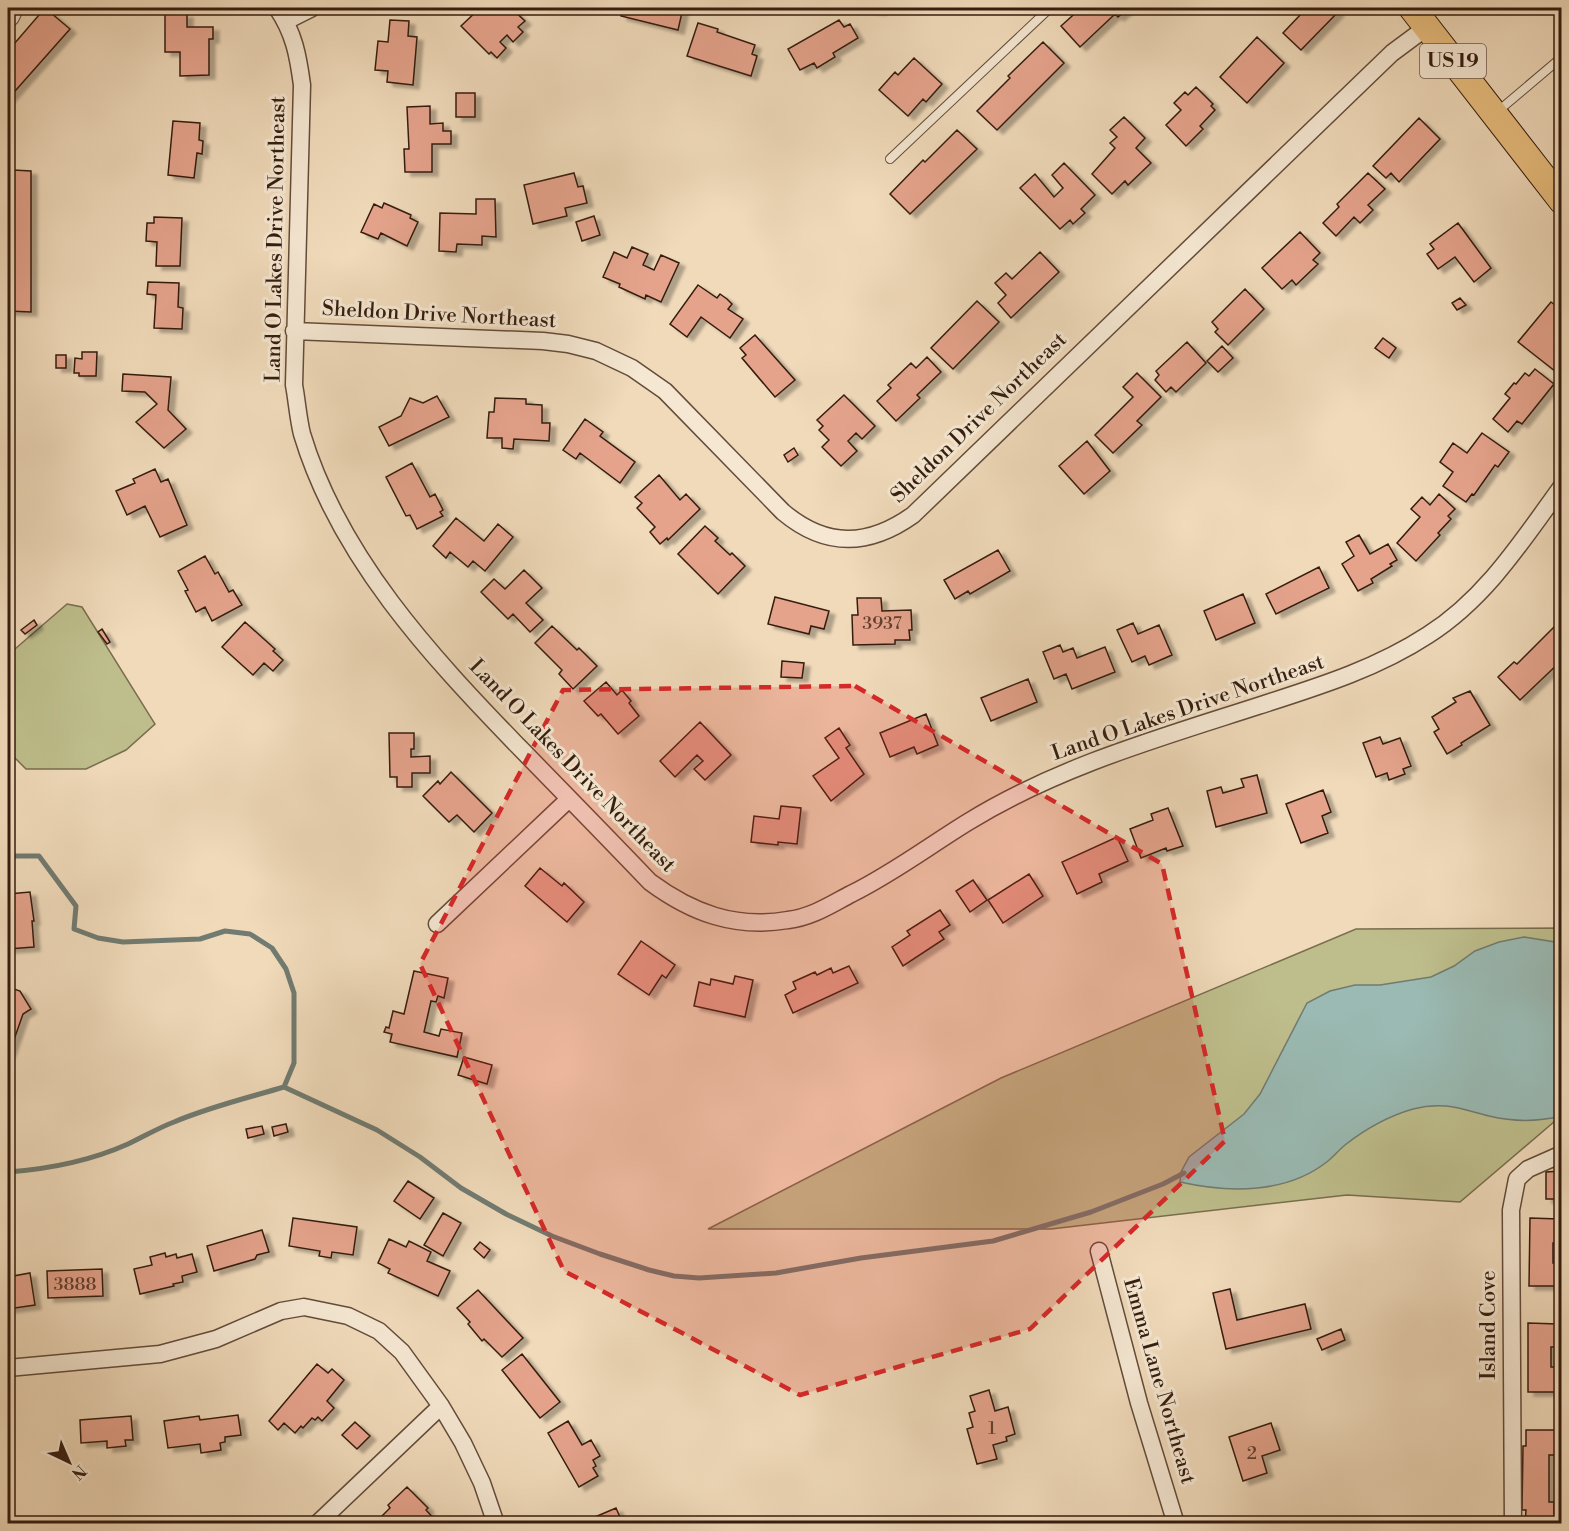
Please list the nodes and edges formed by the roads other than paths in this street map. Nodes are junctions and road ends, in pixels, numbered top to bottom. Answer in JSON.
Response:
{"nodes":[{"id":1,"x":20,"y":8,"type":"edge"},
{"id":2,"x":312,"y":8,"type":"edge"},
{"id":3,"x":1050,"y":8,"type":"edge"},
{"id":4,"x":281,"y":14,"type":"edge"},
{"id":5,"x":1419,"y":17,"type":"edge"},
{"id":6,"x":8,"y":24,"type":"edge"},
{"id":7,"x":1562,"y":57,"type":"edge"},
{"id":8,"x":1494,"y":115,"type":"junction"},
{"id":9,"x":890,"y":159,"type":"dead end"},
{"id":10,"x":1562,"y":201,"type":"edge"},
{"id":11,"x":294,"y":331,"type":"junction"},
{"id":12,"x":1562,"y":486,"type":"edge"},
{"id":13,"x":569,"y":799,"type":"junction"},
{"id":14,"x":437,"y":924,"type":"dead end"},
{"id":15,"x":1562,"y":1154,"type":"edge"},
{"id":16,"x":1099,"y":1251,"type":"dead end"},
{"id":17,"x":8,"y":1368,"type":"edge"},
{"id":18,"x":441,"y":1406,"type":"junction"},
{"id":19,"x":317,"y":1524,"type":"edge"},
{"id":20,"x":496,"y":1524,"type":"edge"},
{"id":21,"x":1176,"y":1524,"type":"edge"},
{"id":22,"x":1514,"y":1524,"type":"edge"}],
"edges":[{"from":1,"to":6,"type":"lane"},
{"from":2,"to":4,"type":"street"},
{"from":3,"to":9,"type":"lane"},
{"from":4,"to":11,"type":"street","name":"Land O Lakes Drive Northeast"},
{"from":5,"to":8,"type":"main road","number":"US 19"},
{"from":5,"to":11,"type":"street","name":"Sheldon Drive Northeast"},
{"from":7,"to":8,"type":"lane"},
{"from":8,"to":10,"type":"main road","number":"US 19"},
{"from":11,"to":13,"type":"street","name":"Land O Lakes Drive Northeast"},
{"from":12,"to":13,"type":"street","name":"Land O Lakes Drive Northeast"},
{"from":13,"to":14,"type":"street"},
{"from":15,"to":22,"type":"street","name":"Island Cove"},
{"from":16,"to":21,"type":"street","name":"Emma Lane Northeast"},
{"from":17,"to":18,"type":"street"},
{"from":18,"to":19,"type":"street"},
{"from":18,"to":20,"type":"street"}]}
